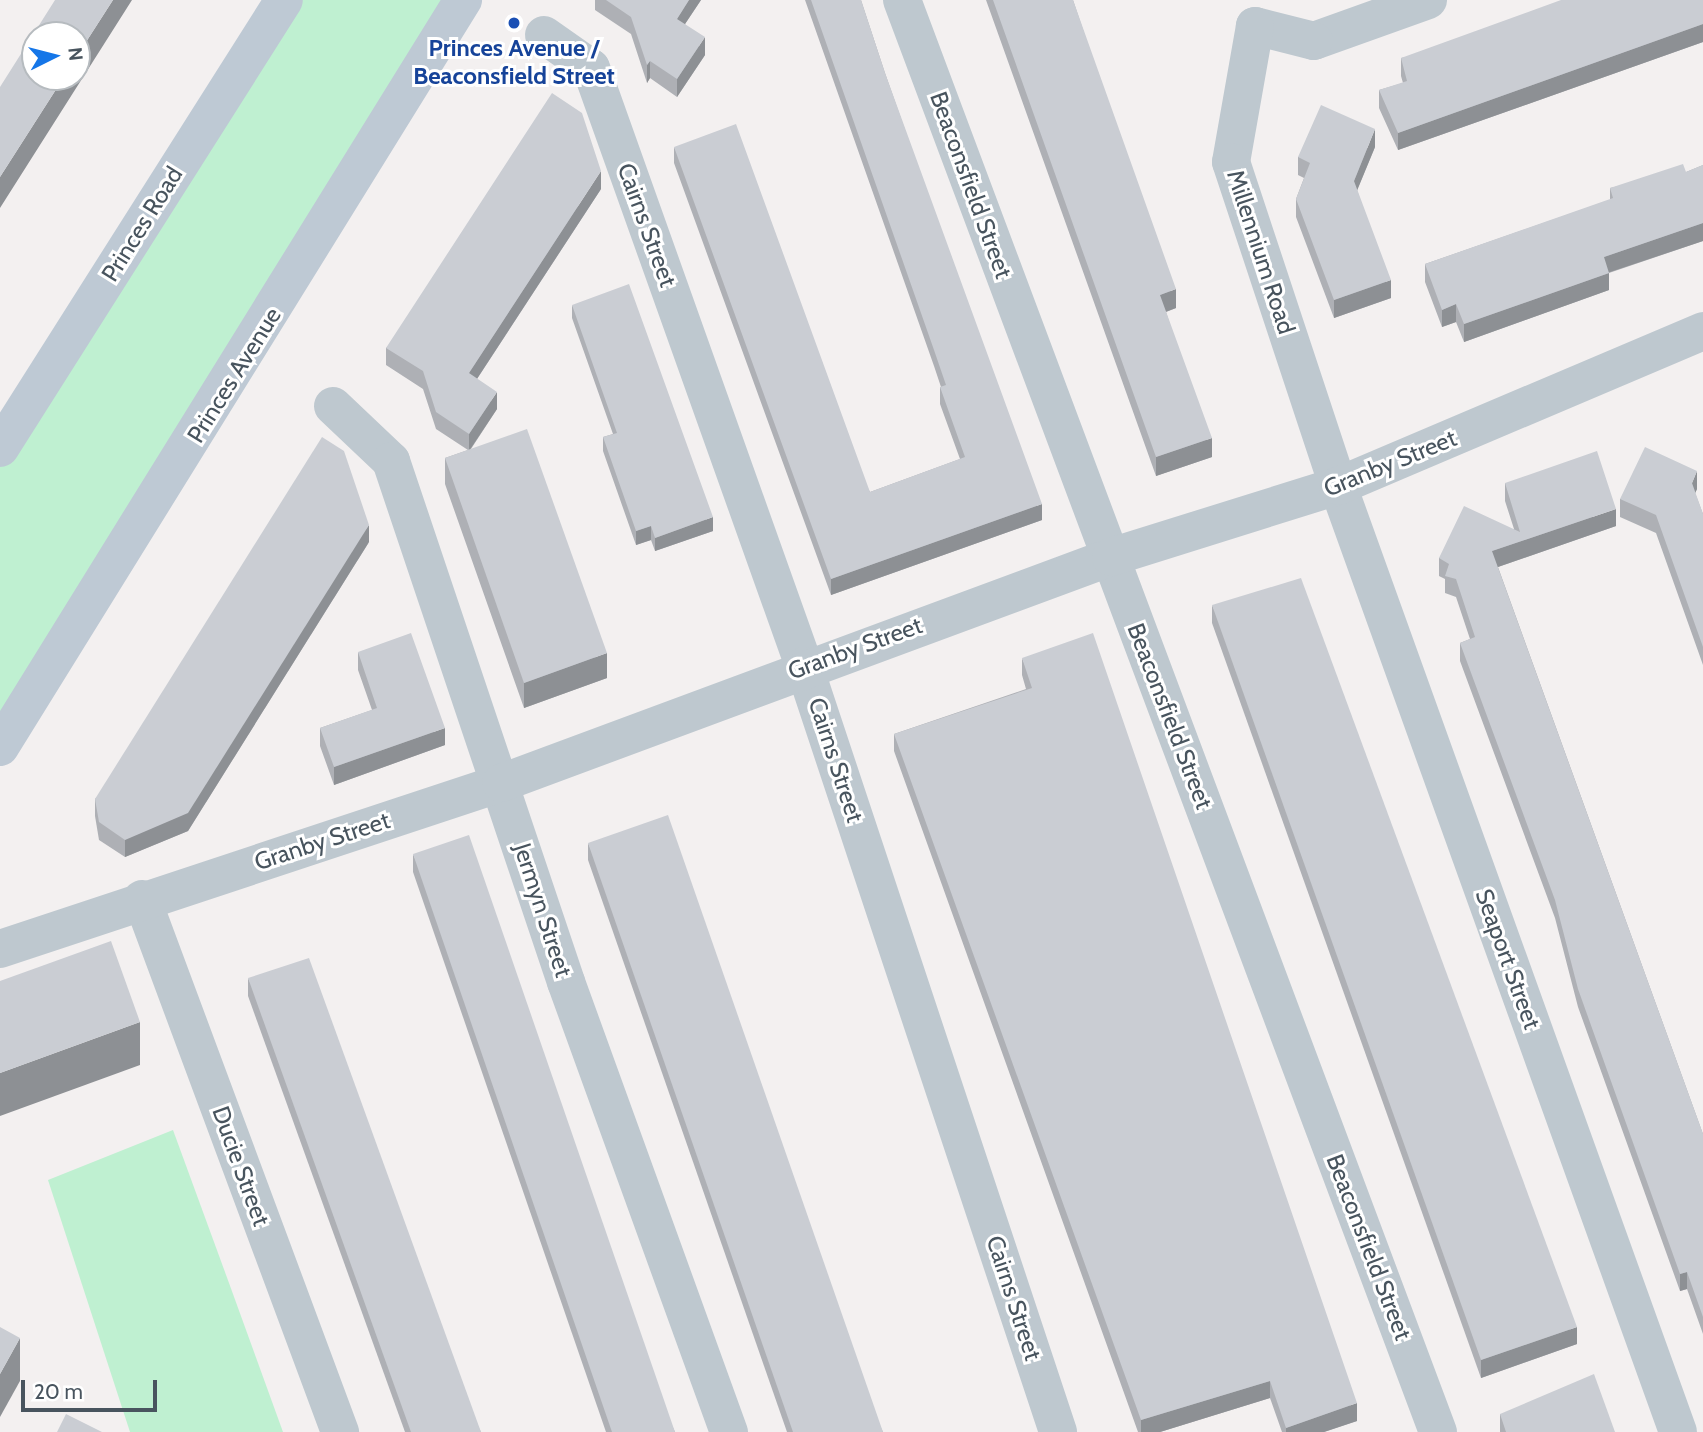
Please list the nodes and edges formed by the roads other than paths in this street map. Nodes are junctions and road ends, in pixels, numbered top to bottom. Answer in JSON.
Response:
{"nodes":[{"id":1,"x":284,"y":0,"type":"edge"},
{"id":2,"x":463,"y":0,"type":"edge"},
{"id":3,"x":902,"y":0,"type":"edge"},
{"id":4,"x":1427,"y":0,"type":"edge"},
{"id":5,"x":1256,"y":13,"type":"edge"},
{"id":6,"x":544,"y":35,"type":"dead end"},
{"id":7,"x":1703,"y":331,"type":"edge"},
{"id":8,"x":333,"y":406,"type":"dead end"},
{"id":9,"x":0,"y":448,"type":"edge"},
{"id":10,"x":1338,"y":486,"type":"junction"},
{"id":11,"x":1111,"y":557,"type":"junction"},
{"id":12,"x":804,"y":666,"type":"junction"},
{"id":13,"x":0,"y":747,"type":"edge"},
{"id":14,"x":501,"y":783,"type":"junction"},
{"id":15,"x":142,"y":899,"type":"junction"},
{"id":16,"x":0,"y":949,"type":"edge"},
{"id":17,"x":340,"y":1432,"type":"edge"},
{"id":18,"x":729,"y":1432,"type":"edge"},
{"id":19,"x":1058,"y":1432,"type":"edge"},
{"id":20,"x":1438,"y":1432,"type":"edge"},
{"id":21,"x":1678,"y":1432,"type":"edge"}],
"edges":[{"from":1,"to":9,"type":"main road","name":"Princes Road"},
{"from":2,"to":13,"type":"main road","name":"Princes Avenue"},
{"from":3,"to":11,"type":"street","name":"Beaconsfield Street"},
{"from":4,"to":5,"type":"street","name":"Millennium Road"},
{"from":5,"to":10,"type":"street","name":"Millennium Road"},
{"from":6,"to":12,"type":"street","name":"Cairns Street"},
{"from":7,"to":10,"type":"street","name":"Granby Street"},
{"from":8,"to":14,"type":"street","name":"Jermyn Street"},
{"from":10,"to":11,"type":"street","name":"Granby Street"},
{"from":10,"to":21,"type":"street","name":"Seaport Street"},
{"from":11,"to":12,"type":"street","name":"Granby Street"},
{"from":11,"to":20,"type":"street","name":"Beaconsfield Street"},
{"from":12,"to":14,"type":"street","name":"Granby Street"},
{"from":12,"to":19,"type":"street","name":"Cairns Street"},
{"from":14,"to":15,"type":"street","name":"Granby Street"},
{"from":14,"to":18,"type":"street","name":"Jermyn Street"},
{"from":15,"to":16,"type":"street","name":"Granby Street"},
{"from":15,"to":17,"type":"street","name":"Ducie Street"}]}
